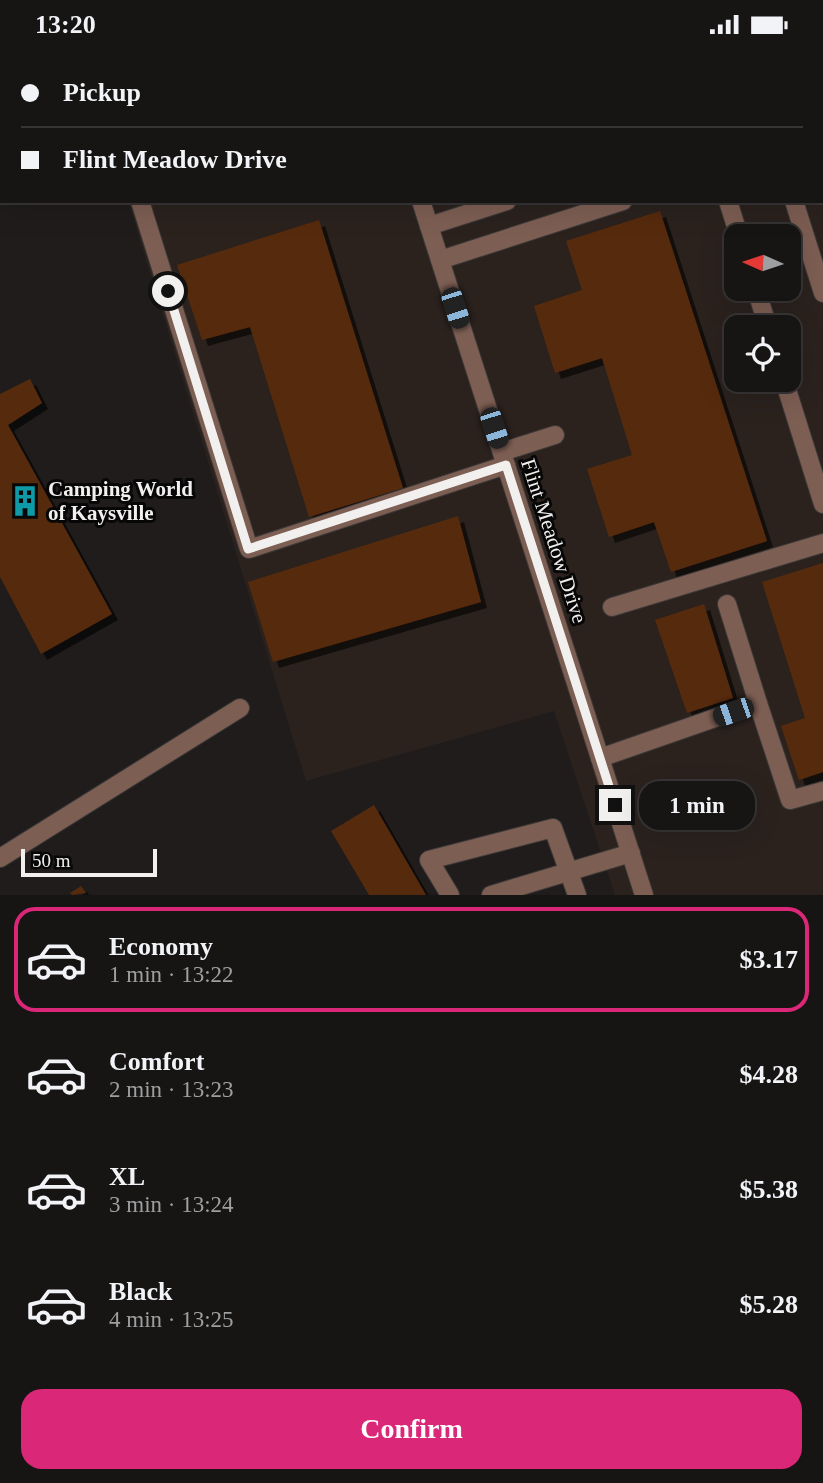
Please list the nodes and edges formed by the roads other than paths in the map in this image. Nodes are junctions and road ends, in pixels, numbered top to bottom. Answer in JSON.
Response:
{"nodes":[{"id":1,"x":141,"y":203,"type":"edge"},
{"id":2,"x":422,"y":203,"type":"edge"},
{"id":3,"x":502,"y":203,"type":"edge"},
{"id":4,"x":617,"y":203,"type":"edge"},
{"id":5,"x":729,"y":203,"type":"edge"},
{"id":6,"x":795,"y":203,"type":"edge"},
{"id":7,"x":735,"y":224,"type":"edge"},
{"id":8,"x":429,"y":226,"type":"junction"},
{"id":9,"x":440,"y":260,"type":"junction"},
{"id":10,"x":823,"y":293,"type":"edge"},
{"id":11,"x":788,"y":392,"type":"edge"},
{"id":12,"x":555,"y":435,"type":"dead end"},
{"id":13,"x":504,"y":458,"type":"junction"},
{"id":14,"x":823,"y":504,"type":"edge"},
{"id":15,"x":823,"y":543,"type":"edge"},
{"id":16,"x":727,"y":604,"type":"dead end"},
{"id":17,"x":612,"y":607,"type":"dead end"},
{"id":18,"x":758,"y":703,"type":"junction"},
{"id":19,"x":240,"y":708,"type":"dead end"},
{"id":20,"x":600,"y":758,"type":"junction"},
{"id":21,"x":823,"y":791,"type":"edge"},
{"id":22,"x":631,"y":853,"type":"junction"},
{"id":23,"x":0,"y":857,"type":"edge"},
{"id":24,"x":569,"y":871,"type":"junction"},
{"id":25,"x":450,"y":895,"type":"edge"},
{"id":26,"x":491,"y":895,"type":"edge"},
{"id":27,"x":577,"y":895,"type":"edge"},
{"id":28,"x":644,"y":895,"type":"edge"}],
"edges":[{"from":1,"to":13,"type":"street"},
{"from":2,"to":8,"type":"street","name":"Flint Meadow Drive"},
{"from":3,"to":8,"type":"street"},
{"from":4,"to":9,"type":"street"},
{"from":5,"to":7,"type":"street"},
{"from":6,"to":10,"type":"street"},
{"from":8,"to":9,"type":"street","name":"Flint Meadow Drive"},
{"from":9,"to":13,"type":"street","name":"Flint Meadow Drive"},
{"from":11,"to":14,"type":"street"},
{"from":12,"to":13,"type":"street"},
{"from":13,"to":20,"type":"street","name":"Flint Meadow Drive"},
{"from":15,"to":17,"type":"street"},
{"from":16,"to":18,"type":"street"},
{"from":18,"to":20,"type":"street"},
{"from":18,"to":21,"type":"street"},
{"from":19,"to":23,"type":"street"},
{"from":20,"to":22,"type":"street","name":"Flint Meadow Drive"},
{"from":22,"to":24,"type":"street"},
{"from":22,"to":28,"type":"street","name":"Flint Meadow Drive"},
{"from":24,"to":25,"type":"street"},
{"from":24,"to":26,"type":"street"},
{"from":24,"to":27,"type":"street"}]}
